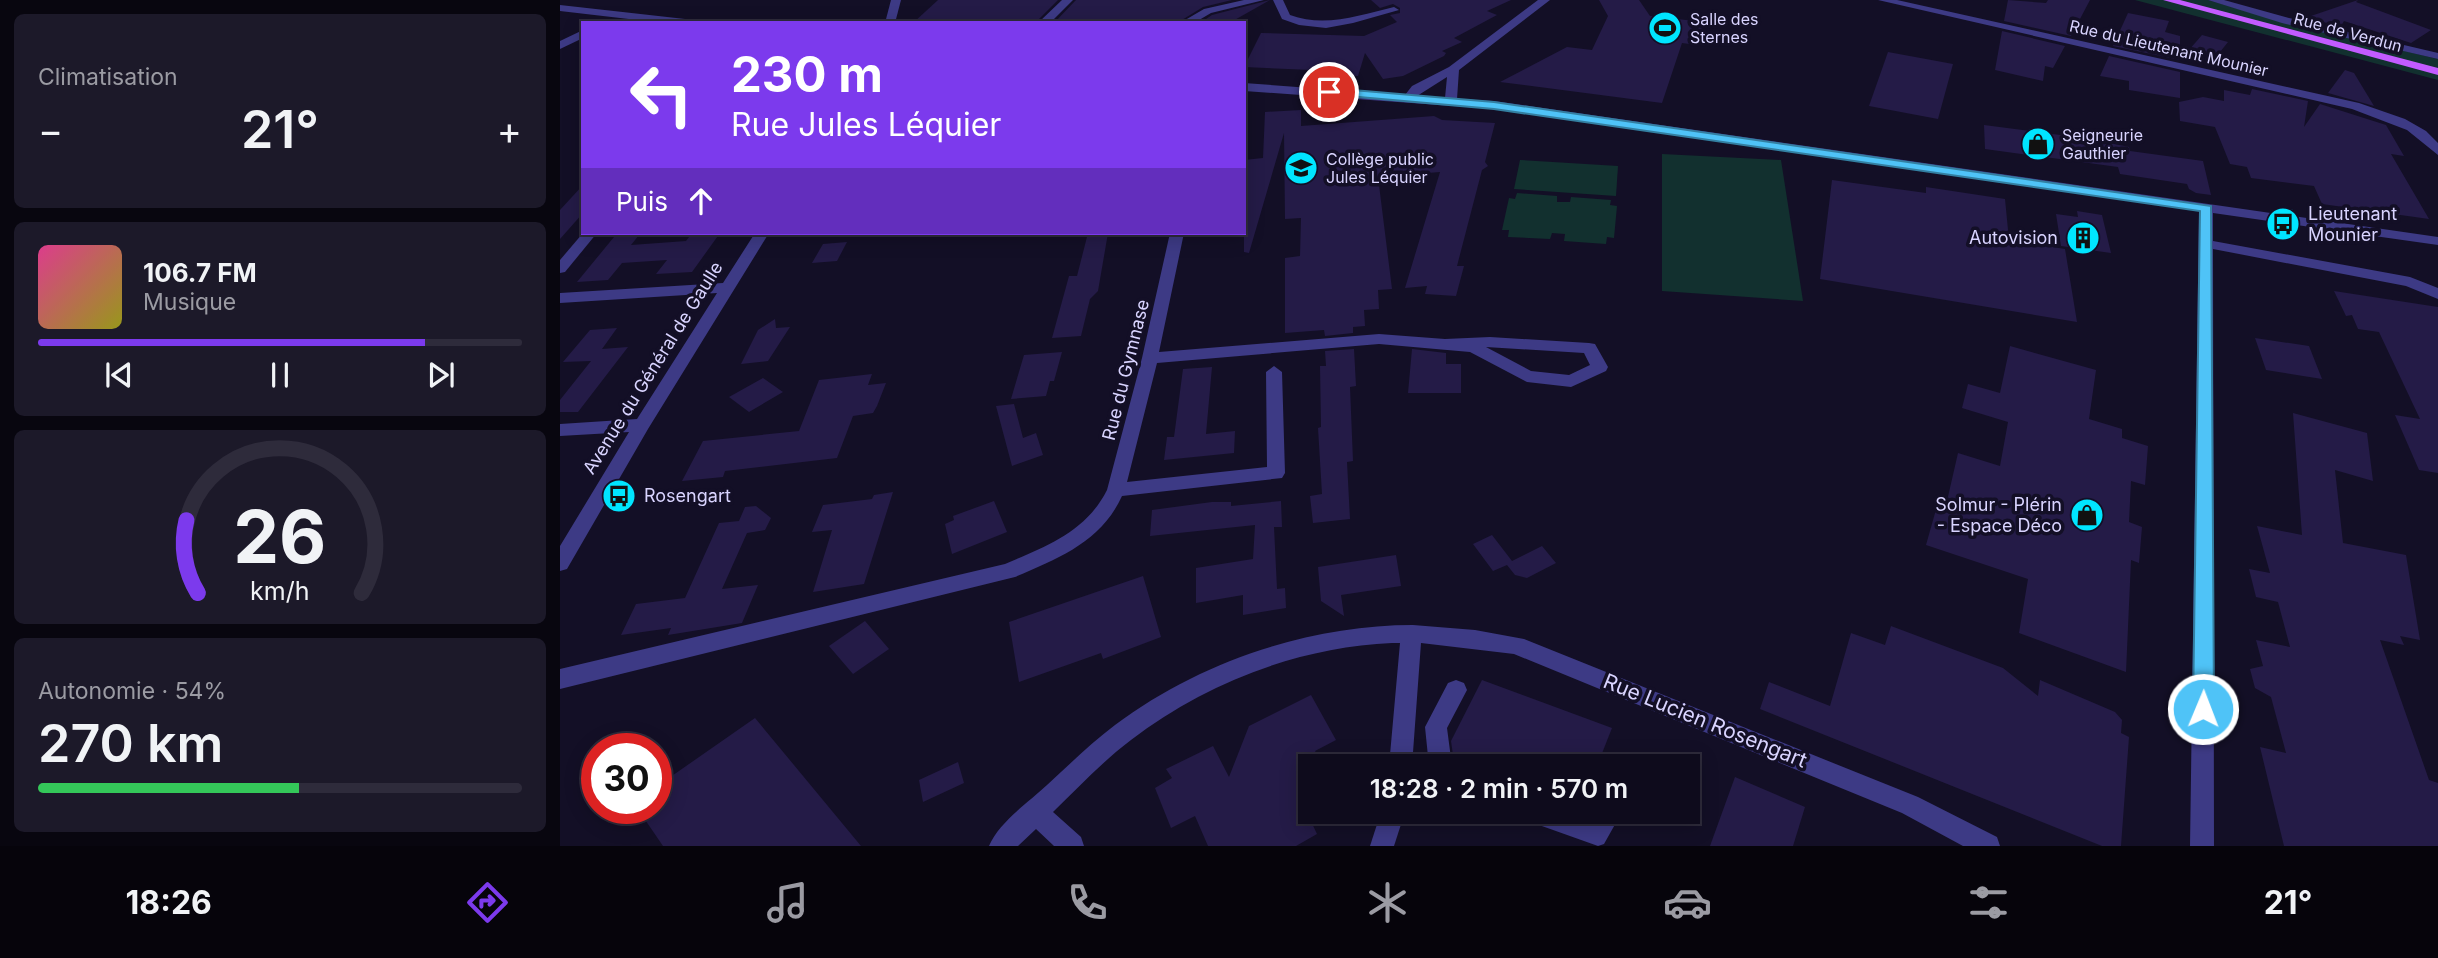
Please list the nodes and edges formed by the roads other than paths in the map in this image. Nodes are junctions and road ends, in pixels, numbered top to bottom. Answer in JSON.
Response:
{"nodes":[{"id":1,"x":896,"y":0,"type":"edge"},
{"id":2,"x":1068,"y":0,"type":"edge"},
{"id":3,"x":1259,"y":0,"type":"edge"},
{"id":4,"x":1278,"y":0,"type":"edge"},
{"id":5,"x":1545,"y":0,"type":"edge"},
{"id":6,"x":1883,"y":0,"type":"edge"},
{"id":7,"x":2168,"y":0,"type":"edge"},
{"id":8,"x":2213,"y":0,"type":"edge"},
{"id":9,"x":560,"y":8,"type":"edge"},
{"id":10,"x":1394,"y":10,"type":"dead end"},
{"id":11,"x":616,"y":15,"type":"junction"},
{"id":12,"x":604,"y":21,"type":"edge"},
{"id":13,"x":674,"y":21,"type":"edge"},
{"id":14,"x":891,"y":21,"type":"edge"},
{"id":15,"x":1045,"y":21,"type":"edge"},
{"id":16,"x":1189,"y":21,"type":"edge"},
{"id":17,"x":581,"y":34,"type":"edge"},
{"id":18,"x":2438,"y":44,"type":"edge"},
{"id":19,"x":560,"y":46,"type":"edge"},
{"id":20,"x":2424,"y":53,"type":"junction"},
{"id":21,"x":2438,"y":56,"type":"edge"},
{"id":22,"x":1452,"y":69,"type":"junction"},
{"id":23,"x":2438,"y":72,"type":"edge"},
{"id":24,"x":1246,"y":87,"type":"edge"},
{"id":25,"x":1410,"y":97,"type":"junction"},
{"id":26,"x":1451,"y":101,"type":"junction"},
{"id":27,"x":2438,"y":151,"type":"edge"},
{"id":28,"x":2206,"y":208,"type":"junction"},
{"id":29,"x":588,"y":235,"type":"edge"},
{"id":30,"x":761,"y":235,"type":"edge"},
{"id":31,"x":1177,"y":235,"type":"edge"},
{"id":32,"x":2438,"y":241,"type":"edge"},
{"id":33,"x":2207,"y":244,"type":"junction"},
{"id":34,"x":560,"y":269,"type":"edge"},
{"id":35,"x":726,"y":288,"type":"junction"},
{"id":36,"x":2438,"y":294,"type":"edge"},
{"id":37,"x":560,"y":298,"type":"edge"},
{"id":38,"x":1451,"y":343,"type":"junction"},
{"id":39,"x":1150,"y":358,"type":"junction"},
{"id":40,"x":1274,"y":372,"type":"dead end"},
{"id":41,"x":642,"y":425,"type":"junction"},
{"id":42,"x":560,"y":430,"type":"edge"},
{"id":43,"x":1116,"y":489,"type":"junction"},
{"id":44,"x":560,"y":563,"type":"edge"},
{"id":45,"x":1411,"y":634,"type":"junction"},
{"id":46,"x":560,"y":679,"type":"edge"},
{"id":47,"x":1456,"y":690,"type":"dead end"},
{"id":48,"x":1401,"y":754,"type":"edge"},
{"id":49,"x":1439,"y":754,"type":"edge"},
{"id":50,"x":1035,"y":812,"type":"junction"},
{"id":51,"x":1389,"y":824,"type":"edge"},
{"id":52,"x":1565,"y":824,"type":"edge"},
{"id":53,"x":1603,"y":824,"type":"edge"},
{"id":54,"x":1001,"y":846,"type":"edge"},
{"id":55,"x":1072,"y":846,"type":"edge"},
{"id":56,"x":1382,"y":846,"type":"edge"},
{"id":57,"x":1988,"y":846,"type":"edge"},
{"id":58,"x":2203,"y":846,"type":"edge"}],
"edges":[{"from":1,"to":14,"type":"street"},
{"from":2,"to":15,"type":"street"},
{"from":3,"to":16,"type":"street"},
{"from":4,"to":10,"type":"street"},
{"from":5,"to":22,"type":"street"},
{"from":6,"to":27,"type":"street","name":"Rue du Lieutenant Mounier"},
{"from":7,"to":23,"type":"main road","name":"Rue de Verdun"},
{"from":8,"to":20,"type":"street"},
{"from":9,"to":11,"type":"street"},
{"from":11,"to":12,"type":"street"},
{"from":11,"to":13,"type":"street"},
{"from":17,"to":19,"type":"street"},
{"from":18,"to":20,"type":"street"},
{"from":20,"to":21,"type":"street"},
{"from":22,"to":25,"type":"street"},
{"from":22,"to":26,"type":"street"},
{"from":24,"to":25,"type":"street"},
{"from":25,"to":26,"type":"street"},
{"from":26,"to":28,"type":"street"},
{"from":28,"to":32,"type":"street"},
{"from":28,"to":33,"type":"street"},
{"from":29,"to":34,"type":"street"},
{"from":30,"to":35,"type":"street","name":"Avenue du Général de Gaulle"},
{"from":31,"to":39,"type":"street","name":"Rue du Gymnase"},
{"from":33,"to":36,"type":"street"},
{"from":33,"to":58,"type":"street"},
{"from":35,"to":37,"type":"street"},
{"from":35,"to":41,"type":"street","name":"Avenue du Général de Gaulle"},
{"from":38,"to":38,"type":"street"},
{"from":38,"to":39,"type":"street"},
{"from":39,"to":43,"type":"street","name":"Rue du Gymnase"},
{"from":40,"to":43,"type":"street"},
{"from":41,"to":42,"type":"street"},
{"from":41,"to":44,"type":"street","name":"Avenue du Général de Gaulle"},
{"from":43,"to":46,"type":"street","name":"Rue du Gymnase"},
{"from":45,"to":48,"type":"street"},
{"from":45,"to":50,"type":"street","name":"Rue Lucien Rosengart"},
{"from":45,"to":57,"type":"street","name":"Rue Lucien Rosengart"},
{"from":47,"to":49,"type":"street"},
{"from":50,"to":54,"type":"street","name":"Rue Lucien Rosengart"},
{"from":50,"to":55,"type":"street"},
{"from":51,"to":56,"type":"street"},
{"from":52,"to":53,"type":"street"}]}
